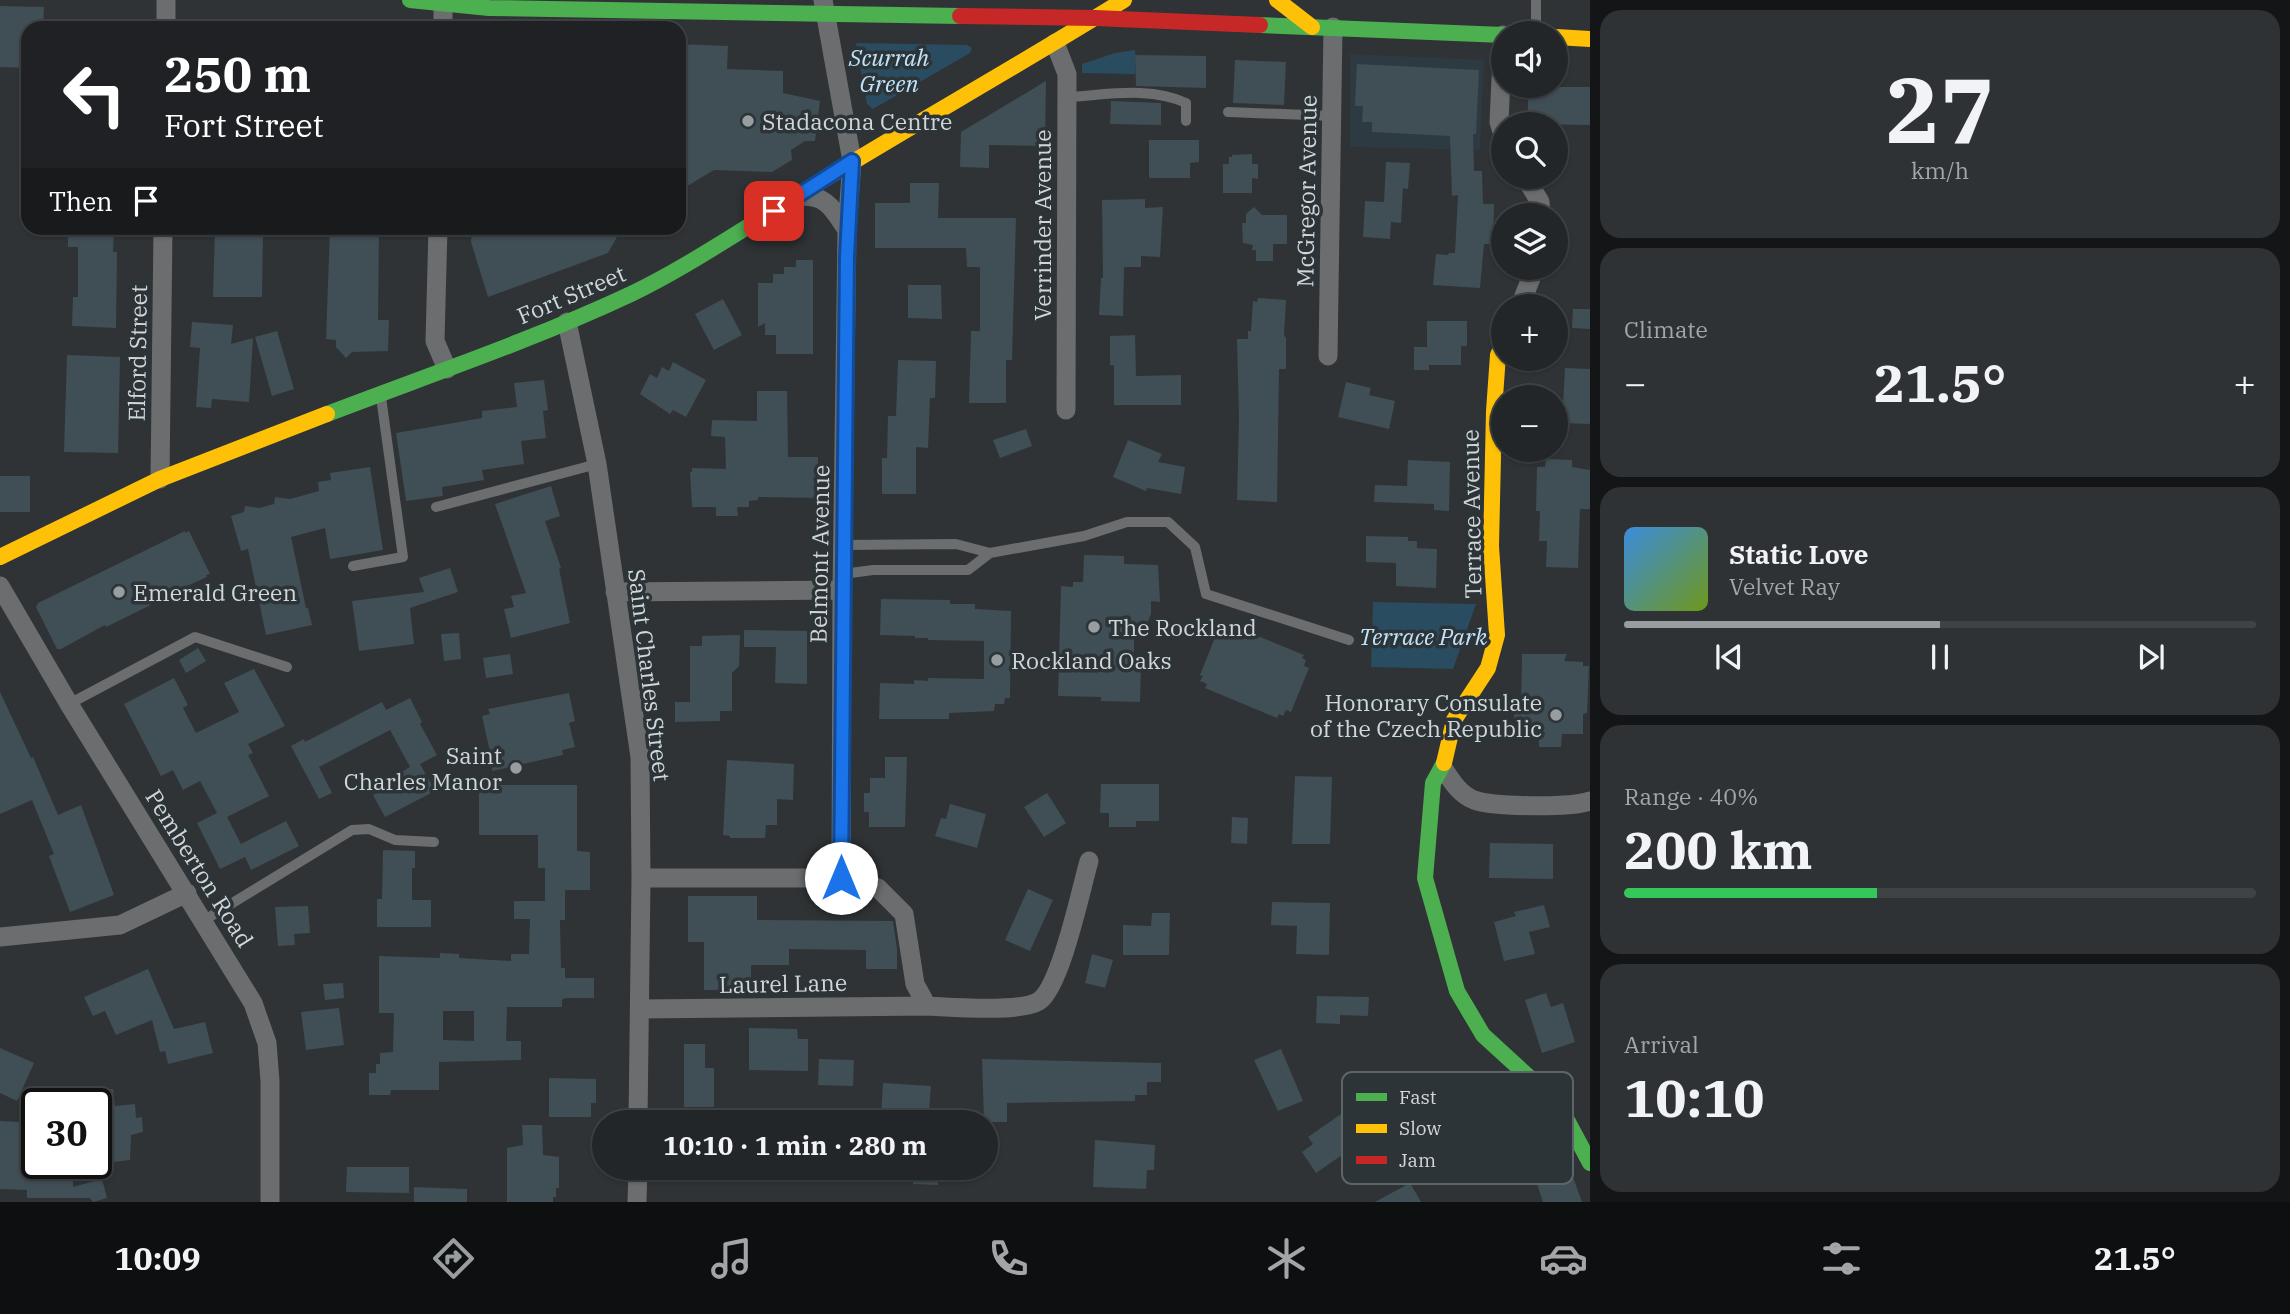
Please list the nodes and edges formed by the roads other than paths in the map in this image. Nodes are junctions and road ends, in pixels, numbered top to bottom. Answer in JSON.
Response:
{"nodes":[{"id":1,"x":166,"y":0,"type":"edge"},
{"id":2,"x":410,"y":0,"type":"edge"},
{"id":3,"x":1124,"y":0,"type":"edge"},
{"id":4,"x":1278,"y":0,"type":"edge"},
{"id":5,"x":1536,"y":0,"type":"edge"},
{"id":6,"x":443,"y":4,"type":"junction"},
{"id":7,"x":823,"y":6,"type":"edge"},
{"id":8,"x":1095,"y":18,"type":"junction"},
{"id":9,"x":166,"y":21,"type":"edge"},
{"id":10,"x":443,"y":21,"type":"edge"},
{"id":11,"x":1536,"y":21,"type":"edge"},
{"id":12,"x":1312,"y":27,"type":"junction"},
{"id":13,"x":1334,"y":27,"type":"junction"},
{"id":14,"x":1491,"y":34,"type":"edge"},
{"id":15,"x":1568,"y":38,"type":"edge"},
{"id":16,"x":1590,"y":39,"type":"edge"},
{"id":17,"x":1055,"y":43,"type":"junction"},
{"id":18,"x":1067,"y":97,"type":"junction"},
{"id":19,"x":1228,"y":111,"type":"dead end"},
{"id":20,"x":1332,"y":116,"type":"junction"},
{"id":21,"x":1186,"y":121,"type":"dead end"},
{"id":22,"x":852,"y":161,"type":"junction"},
{"id":23,"x":795,"y":197,"type":"junction"},
{"id":24,"x":847,"y":230,"type":"junction"},
{"id":25,"x":163,"y":235,"type":"edge"},
{"id":26,"x":438,"y":235,"type":"edge"},
{"id":27,"x":568,"y":322,"type":"junction"},
{"id":28,"x":1328,"y":356,"type":"dead end"},
{"id":29,"x":447,"y":369,"type":"junction"},
{"id":30,"x":1498,"y":371,"type":"edge"},
{"id":31,"x":381,"y":393,"type":"junction"},
{"id":32,"x":1066,"y":410,"type":"dead end"},
{"id":33,"x":597,"y":464,"type":"junction"},
{"id":34,"x":160,"y":479,"type":"junction"},
{"id":35,"x":436,"y":507,"type":"dead end"},
{"id":36,"x":843,"y":545,"type":"junction"},
{"id":37,"x":990,"y":553,"type":"junction"},
{"id":38,"x":0,"y":557,"type":"edge"},
{"id":39,"x":353,"y":566,"type":"dead end"},
{"id":40,"x":842,"y":582,"type":"junction"},
{"id":41,"x":0,"y":586,"type":"edge"},
{"id":42,"x":615,"y":592,"type":"junction"},
{"id":43,"x":1349,"y":640,"type":"dead end"},
{"id":44,"x":287,"y":667,"type":"dead end"},
{"id":45,"x":69,"y":704,"type":"junction"},
{"id":46,"x":1443,"y":768,"type":"junction"},
{"id":47,"x":1590,"y":802,"type":"edge"},
{"id":48,"x":434,"y":842,"type":"dead end"},
{"id":49,"x":1089,"y":860,"type":"dead end"},
{"id":50,"x":641,"y":878,"type":"junction"},
{"id":51,"x":841,"y":878,"type":"junction"},
{"id":52,"x":187,"y":893,"type":"junction"},
{"id":53,"x":203,"y":921,"type":"junction"},
{"id":54,"x":0,"y":937,"type":"edge"},
{"id":55,"x":927,"y":1006,"type":"junction"},
{"id":56,"x":640,"y":1009,"type":"junction"},
{"id":57,"x":1523,"y":1072,"type":"edge"},
{"id":58,"x":638,"y":1110,"type":"edge"},
{"id":59,"x":1573,"y":1134,"type":"edge"},
{"id":60,"x":1590,"y":1163,"type":"edge"},
{"id":61,"x":638,"y":1180,"type":"edge"},
{"id":62,"x":270,"y":1202,"type":"edge"},
{"id":63,"x":637,"y":1202,"type":"edge"}],
"edges":[{"from":1,"to":9,"type":"street"},
{"from":2,"to":6,"type":"main road"},
{"from":3,"to":8,"type":"main road","name":"Fort Street"},
{"from":4,"to":12,"type":"main road"},
{"from":5,"to":11,"type":"lane"},
{"from":6,"to":7,"type":"main road"},
{"from":6,"to":10,"type":"street"},
{"from":7,"to":8,"type":"main road"},
{"from":7,"to":22,"type":"street","name":"Belmont Avenue"},
{"from":8,"to":12,"type":"main road"},
{"from":8,"to":17,"type":"main road","name":"Fort Street"},
{"from":12,"to":13,"type":"main road"},
{"from":13,"to":14,"type":"main road"},
{"from":13,"to":20,"type":"street","name":"McGregor Avenue"},
{"from":15,"to":16,"type":"main road"},
{"from":17,"to":18,"type":"street","name":"Verrinder Avenue"},
{"from":17,"to":22,"type":"main road","name":"Fort Street"},
{"from":18,"to":21,"type":"lane"},
{"from":18,"to":32,"type":"street","name":"Verrinder Avenue"},
{"from":19,"to":20,"type":"lane"},
{"from":20,"to":28,"type":"street","name":"McGregor Avenue"},
{"from":22,"to":23,"type":"main road","name":"Fort Street"},
{"from":22,"to":24,"type":"street","name":"Belmont Avenue"},
{"from":23,"to":24,"type":"street"},
{"from":23,"to":27,"type":"main road","name":"Fort Street"},
{"from":24,"to":36,"type":"street","name":"Belmont Avenue"},
{"from":25,"to":34,"type":"street","name":"Elford Street"},
{"from":26,"to":29,"type":"street"},
{"from":27,"to":29,"type":"main road","name":"Fort Street"},
{"from":27,"to":33,"type":"street","name":"Saint Charles Street"},
{"from":29,"to":31,"type":"main road","name":"Fort Street"},
{"from":30,"to":46,"type":"main road","name":"Terrace Avenue"},
{"from":31,"to":34,"type":"main road","name":"Fort Street"},
{"from":31,"to":39,"type":"lane"},
{"from":33,"to":35,"type":"lane"},
{"from":33,"to":42,"type":"street","name":"Saint Charles Street"},
{"from":34,"to":38,"type":"main road","name":"Fort Street"},
{"from":36,"to":37,"type":"lane"},
{"from":36,"to":40,"type":"street","name":"Belmont Avenue"},
{"from":37,"to":40,"type":"lane"},
{"from":37,"to":43,"type":"lane"},
{"from":40,"to":42,"type":"street"},
{"from":40,"to":51,"type":"street","name":"Belmont Avenue"},
{"from":41,"to":45,"type":"street","name":"Pemberton Road"},
{"from":42,"to":50,"type":"street","name":"Saint Charles Street"},
{"from":44,"to":45,"type":"lane"},
{"from":45,"to":52,"type":"street","name":"Pemberton Road"},
{"from":46,"to":47,"type":"street"},
{"from":46,"to":57,"type":"main road","name":"Terrace Avenue"},
{"from":48,"to":53,"type":"lane"},
{"from":49,"to":55,"type":"street","name":"Laurel Lane"},
{"from":50,"to":51,"type":"street"},
{"from":50,"to":56,"type":"street","name":"Saint Charles Street"},
{"from":51,"to":55,"type":"street"},
{"from":52,"to":53,"type":"street","name":"Pemberton Road"},
{"from":52,"to":54,"type":"street"},
{"from":53,"to":62,"type":"street","name":"Pemberton Road"},
{"from":55,"to":56,"type":"street","name":"Laurel Lane"},
{"from":56,"to":58,"type":"street","name":"Saint Charles Street"},
{"from":59,"to":60,"type":"main road","name":"Terrace Avenue"},
{"from":61,"to":63,"type":"street"}]}
